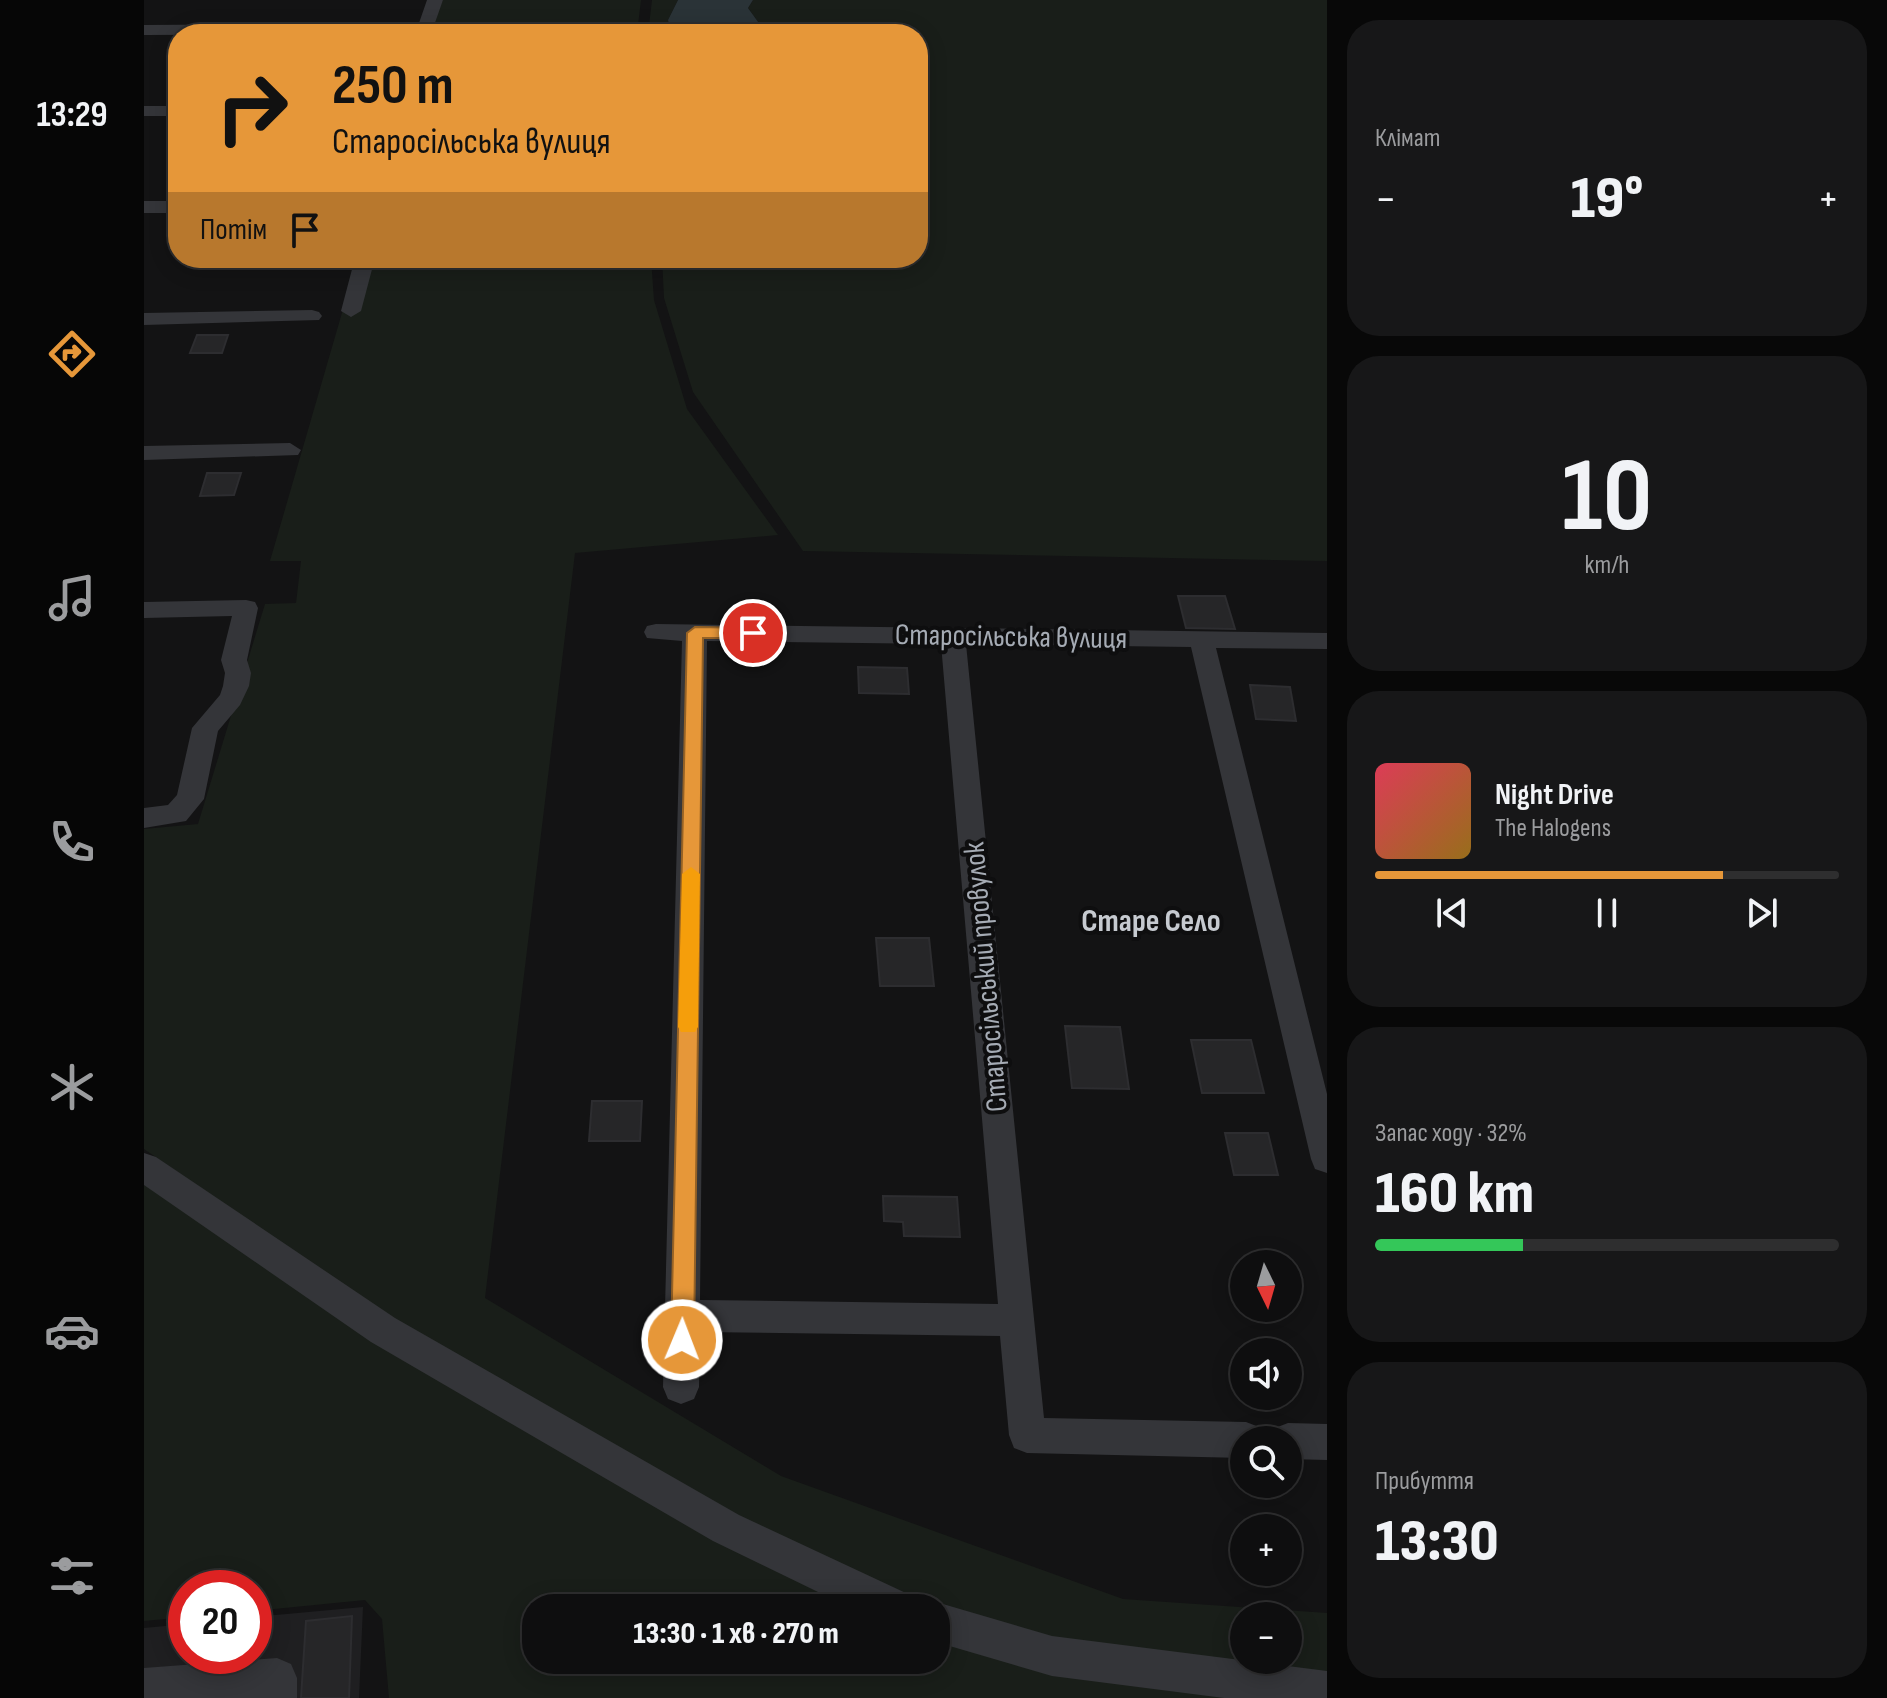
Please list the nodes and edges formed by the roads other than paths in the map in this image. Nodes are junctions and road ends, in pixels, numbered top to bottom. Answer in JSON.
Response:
{"nodes":[{"id":1,"x":435,"y":0,"type":"edge"},
{"id":2,"x":426,"y":24,"type":"edge"},
{"id":3,"x":144,"y":30,"type":"edge"},
{"id":4,"x":168,"y":30,"type":"edge"},
{"id":5,"x":144,"y":111,"type":"edge"},
{"id":6,"x":168,"y":111,"type":"edge"},
{"id":7,"x":144,"y":207,"type":"edge"},
{"id":8,"x":168,"y":207,"type":"edge"},
{"id":9,"x":362,"y":268,"type":"edge"},
{"id":10,"x":351,"y":311,"type":"dead end"},
{"id":11,"x":312,"y":316,"type":"dead end"},
{"id":12,"x":144,"y":319,"type":"edge"},
{"id":13,"x":290,"y":450,"type":"dead end"},
{"id":14,"x":144,"y":453,"type":"edge"},
{"id":15,"x":144,"y":610,"type":"edge"},
{"id":16,"x":656,"y":632,"type":"dead end"},
{"id":17,"x":695,"y":633,"type":"junction"},
{"id":18,"x":953,"y":635,"type":"junction"},
{"id":19,"x":1201,"y":639,"type":"junction"},
{"id":20,"x":1327,"y":641,"type":"edge"},
{"id":21,"x":144,"y":818,"type":"edge"},
{"id":22,"x":1327,"y":1159,"type":"edge"},
{"id":23,"x":144,"y":1167,"type":"edge"},
{"id":24,"x":683,"y":1316,"type":"junction"},
{"id":25,"x":1016,"y":1320,"type":"junction"},
{"id":26,"x":681,"y":1387,"type":"dead end"},
{"id":27,"x":1230,"y":1440,"type":"edge"},
{"id":28,"x":1302,"y":1441,"type":"edge"},
{"id":29,"x":1327,"y":1442,"type":"edge"},
{"id":30,"x":865,"y":1594,"type":"edge"},
{"id":31,"x":950,"y":1626,"type":"edge"},
{"id":32,"x":144,"y":1688,"type":"edge"},
{"id":33,"x":1327,"y":1691,"type":"edge"},
{"id":34,"x":277,"y":1698,"type":"edge"}],
"edges":[{"from":1,"to":2,"type":"street"},
{"from":3,"to":4,"type":"street"},
{"from":5,"to":6,"type":"street"},
{"from":7,"to":8,"type":"street"},
{"from":9,"to":10,"type":"street"},
{"from":11,"to":12,"type":"street"},
{"from":13,"to":14,"type":"street"},
{"from":15,"to":21,"type":"street"},
{"from":16,"to":17,"type":"street","name":"Старосільська вулиця"},
{"from":17,"to":18,"type":"street","name":"Старосільська вулиця"},
{"from":17,"to":24,"type":"street"},
{"from":18,"to":19,"type":"street","name":"Старосільська вулиця"},
{"from":18,"to":25,"type":"street","name":"Старосільський провулок"},
{"from":19,"to":20,"type":"street","name":"Старосільська вулиця"},
{"from":19,"to":22,"type":"street"},
{"from":23,"to":30,"type":"street"},
{"from":24,"to":25,"type":"street"},
{"from":24,"to":26,"type":"street"},
{"from":25,"to":27,"type":"street","name":"Старосільський провулок"},
{"from":28,"to":29,"type":"street"},
{"from":31,"to":33,"type":"street"},
{"from":32,"to":34,"type":"street"}]}
